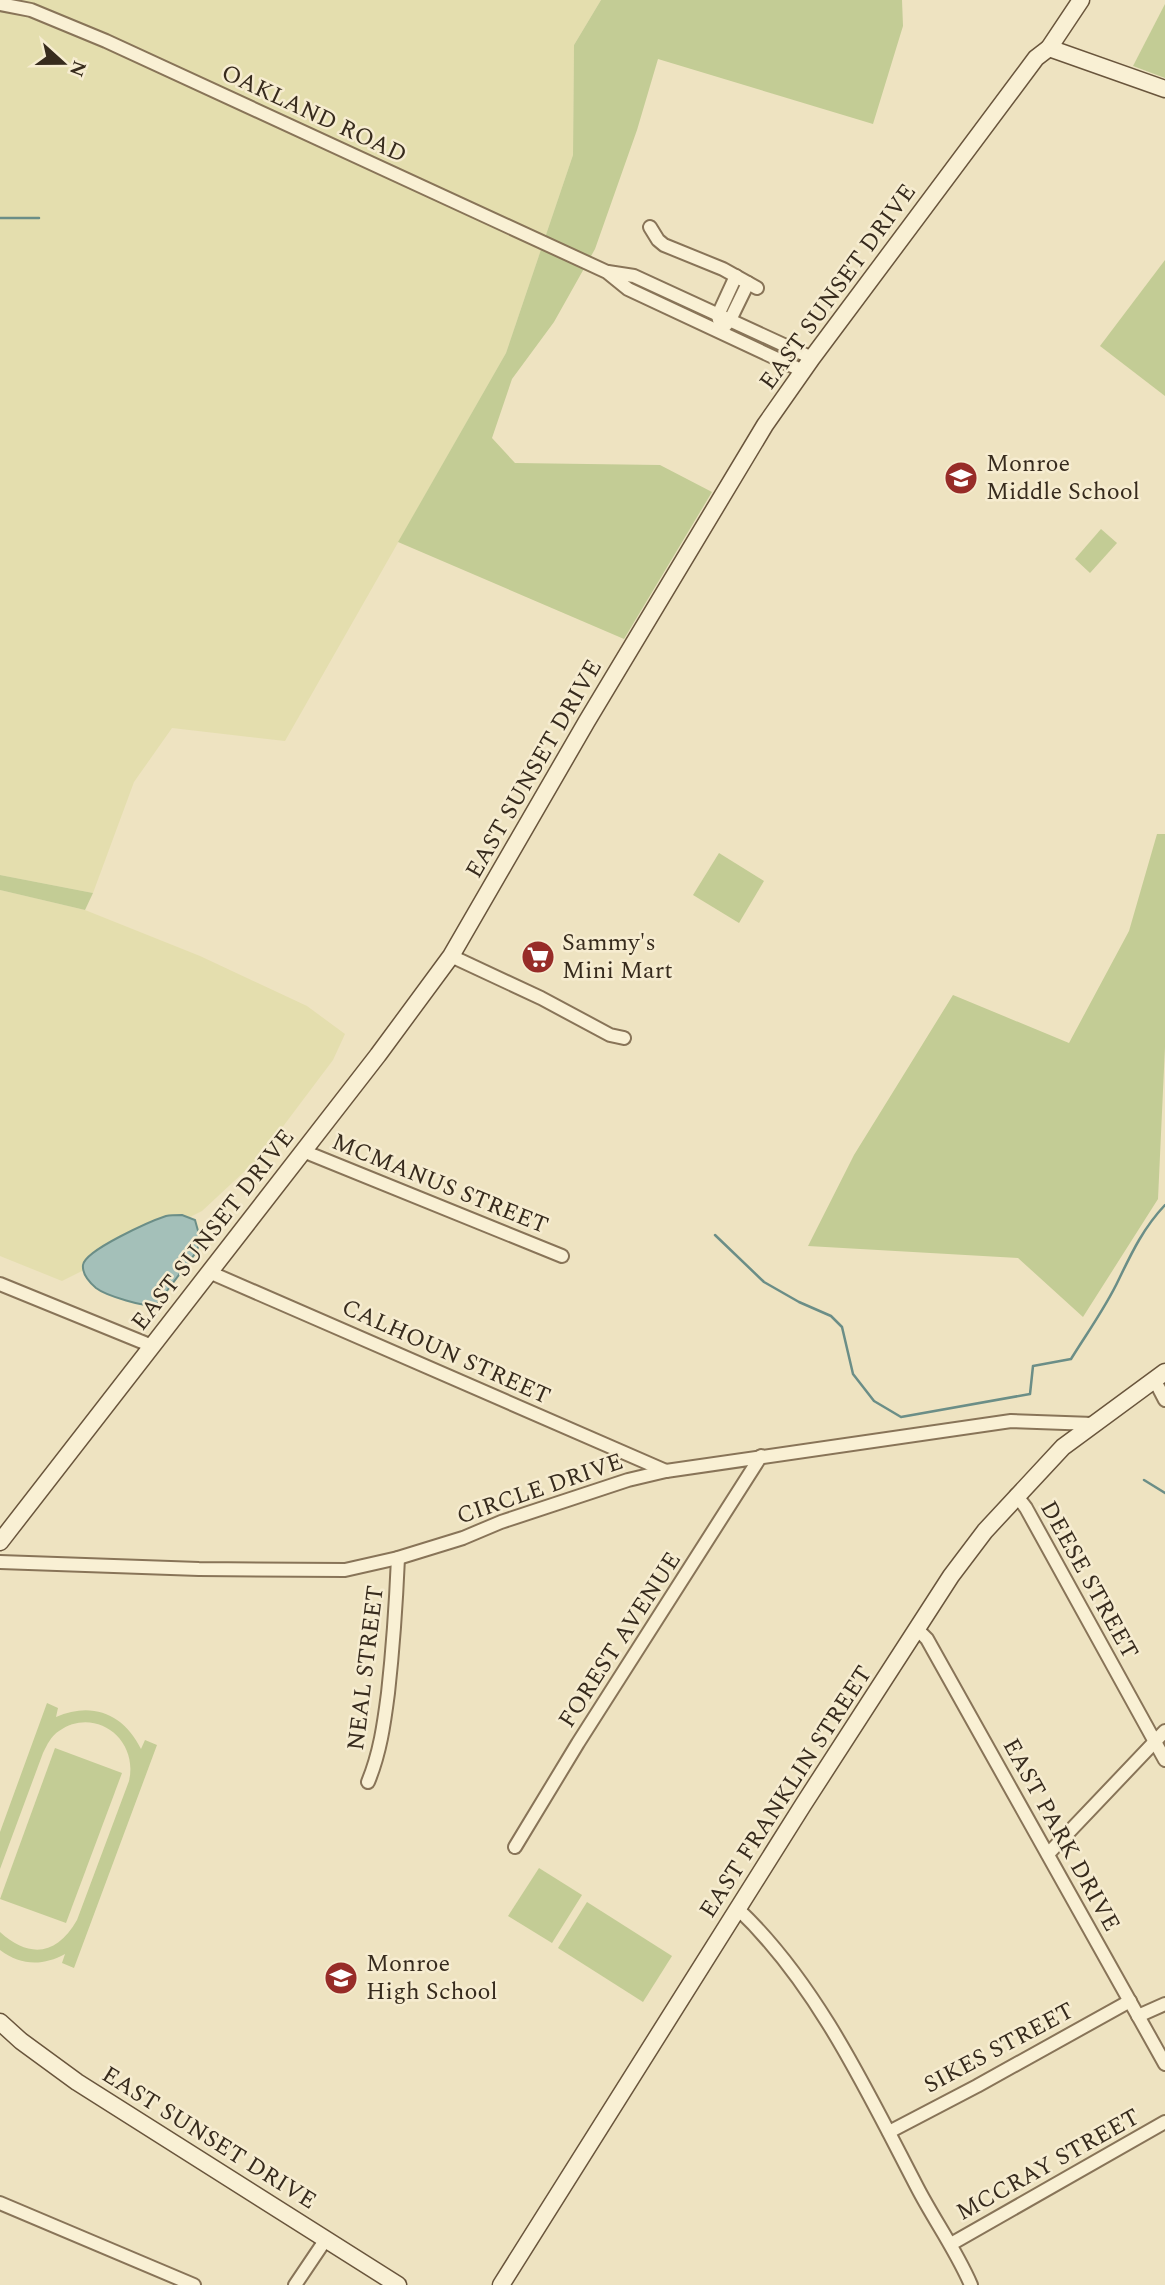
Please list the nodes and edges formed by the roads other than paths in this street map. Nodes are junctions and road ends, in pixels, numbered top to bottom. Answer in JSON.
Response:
{"nodes":[{"id":1,"x":1081,"y":0,"type":"edge"},
{"id":2,"x":0,"y":4,"type":"edge"},
{"id":3,"x":1049,"y":48,"type":"junction"},
{"id":4,"x":1165,"y":89,"type":"edge"},
{"id":5,"x":650,"y":227,"type":"dead end"},
{"id":6,"x":607,"y":272,"type":"junction"},
{"id":7,"x":724,"y":317,"type":"junction"},
{"id":8,"x":720,"y":331,"type":"junction"},
{"id":9,"x":807,"y":365,"type":"junction"},
{"id":10,"x":452,"y":956,"type":"junction"},
{"id":11,"x":624,"y":1038,"type":"dead end"},
{"id":12,"x":303,"y":1151,"type":"junction"},
{"id":13,"x":562,"y":1256,"type":"dead end"},
{"id":14,"x":209,"y":1272,"type":"junction"},
{"id":15,"x":0,"y":1284,"type":"edge"},
{"id":16,"x":152,"y":1346,"type":"junction"},
{"id":17,"x":1160,"y":1376,"type":"edge"},
{"id":18,"x":1165,"y":1400,"type":"edge"},
{"id":19,"x":1093,"y":1424,"type":"junction"},
{"id":20,"x":761,"y":1456,"type":"junction"},
{"id":21,"x":666,"y":1471,"type":"junction"},
{"id":22,"x":1016,"y":1495,"type":"junction"},
{"id":23,"x":0,"y":1542,"type":"edge"},
{"id":24,"x":398,"y":1558,"type":"junction"},
{"id":25,"x":0,"y":1562,"type":"edge"},
{"id":26,"x":917,"y":1629,"type":"junction"},
{"id":27,"x":1160,"y":1735,"type":"edge"},
{"id":28,"x":1165,"y":1760,"type":"edge"},
{"id":29,"x":368,"y":1782,"type":"dead end"},
{"id":30,"x":515,"y":1847,"type":"dead end"},
{"id":31,"x":1048,"y":1854,"type":"junction"},
{"id":32,"x":738,"y":1909,"type":"junction"},
{"id":33,"x":1130,"y":2001,"type":"junction"},
{"id":34,"x":1165,"y":2004,"type":"edge"},
{"id":35,"x":1138,"y":2016,"type":"junction"},
{"id":36,"x":0,"y":2022,"type":"edge"},
{"id":37,"x":1165,"y":2064,"type":"edge"},
{"id":38,"x":1165,"y":2122,"type":"edge"},
{"id":39,"x":889,"y":2132,"type":"junction"},
{"id":40,"x":0,"y":2203,"type":"edge"},
{"id":41,"x":326,"y":2239,"type":"junction"},
{"id":42,"x":951,"y":2244,"type":"junction"},
{"id":43,"x":194,"y":2285,"type":"edge"},
{"id":44,"x":295,"y":2285,"type":"edge"},
{"id":45,"x":398,"y":2285,"type":"edge"},
{"id":46,"x":501,"y":2285,"type":"edge"},
{"id":47,"x":971,"y":2285,"type":"edge"}],
"edges":[{"from":1,"to":3,"type":"street","name":"EAST SUNSET DRIVE"},
{"from":2,"to":6,"type":"street","name":"OAKLAND ROAD"},
{"from":3,"to":4,"type":"street"},
{"from":3,"to":9,"type":"street","name":"EAST SUNSET DRIVE"},
{"from":5,"to":7,"type":"street"},
{"from":6,"to":7,"type":"street","name":"OAKLAND ROAD"},
{"from":6,"to":8,"type":"street","name":"OAKLAND ROAD"},
{"from":7,"to":8,"type":"street"},
{"from":7,"to":9,"type":"street","name":"OAKLAND ROAD"},
{"from":8,"to":9,"type":"street","name":"OAKLAND ROAD"},
{"from":9,"to":10,"type":"street","name":"EAST SUNSET DRIVE"},
{"from":10,"to":11,"type":"street"},
{"from":10,"to":12,"type":"street","name":"EAST SUNSET DRIVE"},
{"from":12,"to":13,"type":"street","name":"MCMANUS STREET"},
{"from":12,"to":14,"type":"street","name":"EAST SUNSET DRIVE"},
{"from":14,"to":16,"type":"street","name":"EAST SUNSET DRIVE"},
{"from":14,"to":21,"type":"street","name":"CALHOUN STREET"},
{"from":15,"to":16,"type":"street"},
{"from":16,"to":23,"type":"street","name":"EAST SUNSET DRIVE"},
{"from":17,"to":18,"type":"street"},
{"from":17,"to":19,"type":"street","name":"EAST FRANKLIN STREET"},
{"from":19,"to":20,"type":"street","name":"CIRCLE DRIVE"},
{"from":19,"to":22,"type":"street","name":"EAST FRANKLIN STREET"},
{"from":20,"to":21,"type":"street","name":"CIRCLE DRIVE"},
{"from":20,"to":30,"type":"street","name":"FOREST AVENUE"},
{"from":21,"to":24,"type":"street","name":"CIRCLE DRIVE"},
{"from":22,"to":26,"type":"street","name":"EAST FRANKLIN STREET"},
{"from":22,"to":27,"type":"street","name":"DEESE STREET"},
{"from":24,"to":25,"type":"street","name":"CIRCLE DRIVE"},
{"from":24,"to":29,"type":"street","name":"NEAL STREET"},
{"from":26,"to":31,"type":"street","name":"EAST PARK DRIVE"},
{"from":26,"to":32,"type":"street","name":"EAST FRANKLIN STREET"},
{"from":27,"to":28,"type":"street","name":"DEESE STREET"},
{"from":27,"to":31,"type":"street"},
{"from":31,"to":33,"type":"street","name":"EAST PARK DRIVE"},
{"from":32,"to":39,"type":"street"},
{"from":32,"to":46,"type":"street","name":"EAST FRANKLIN STREET"},
{"from":33,"to":35,"type":"street","name":"EAST PARK DRIVE"},
{"from":33,"to":39,"type":"street","name":"SIKES STREET"},
{"from":34,"to":35,"type":"street"},
{"from":35,"to":37,"type":"street","name":"EAST PARK DRIVE"},
{"from":36,"to":41,"type":"street","name":"EAST SUNSET DRIVE"},
{"from":38,"to":42,"type":"street","name":"MCCRAY STREET"},
{"from":39,"to":42,"type":"street"},
{"from":40,"to":43,"type":"street"},
{"from":41,"to":44,"type":"street"},
{"from":41,"to":45,"type":"street","name":"EAST SUNSET DRIVE"},
{"from":42,"to":47,"type":"street"}]}
